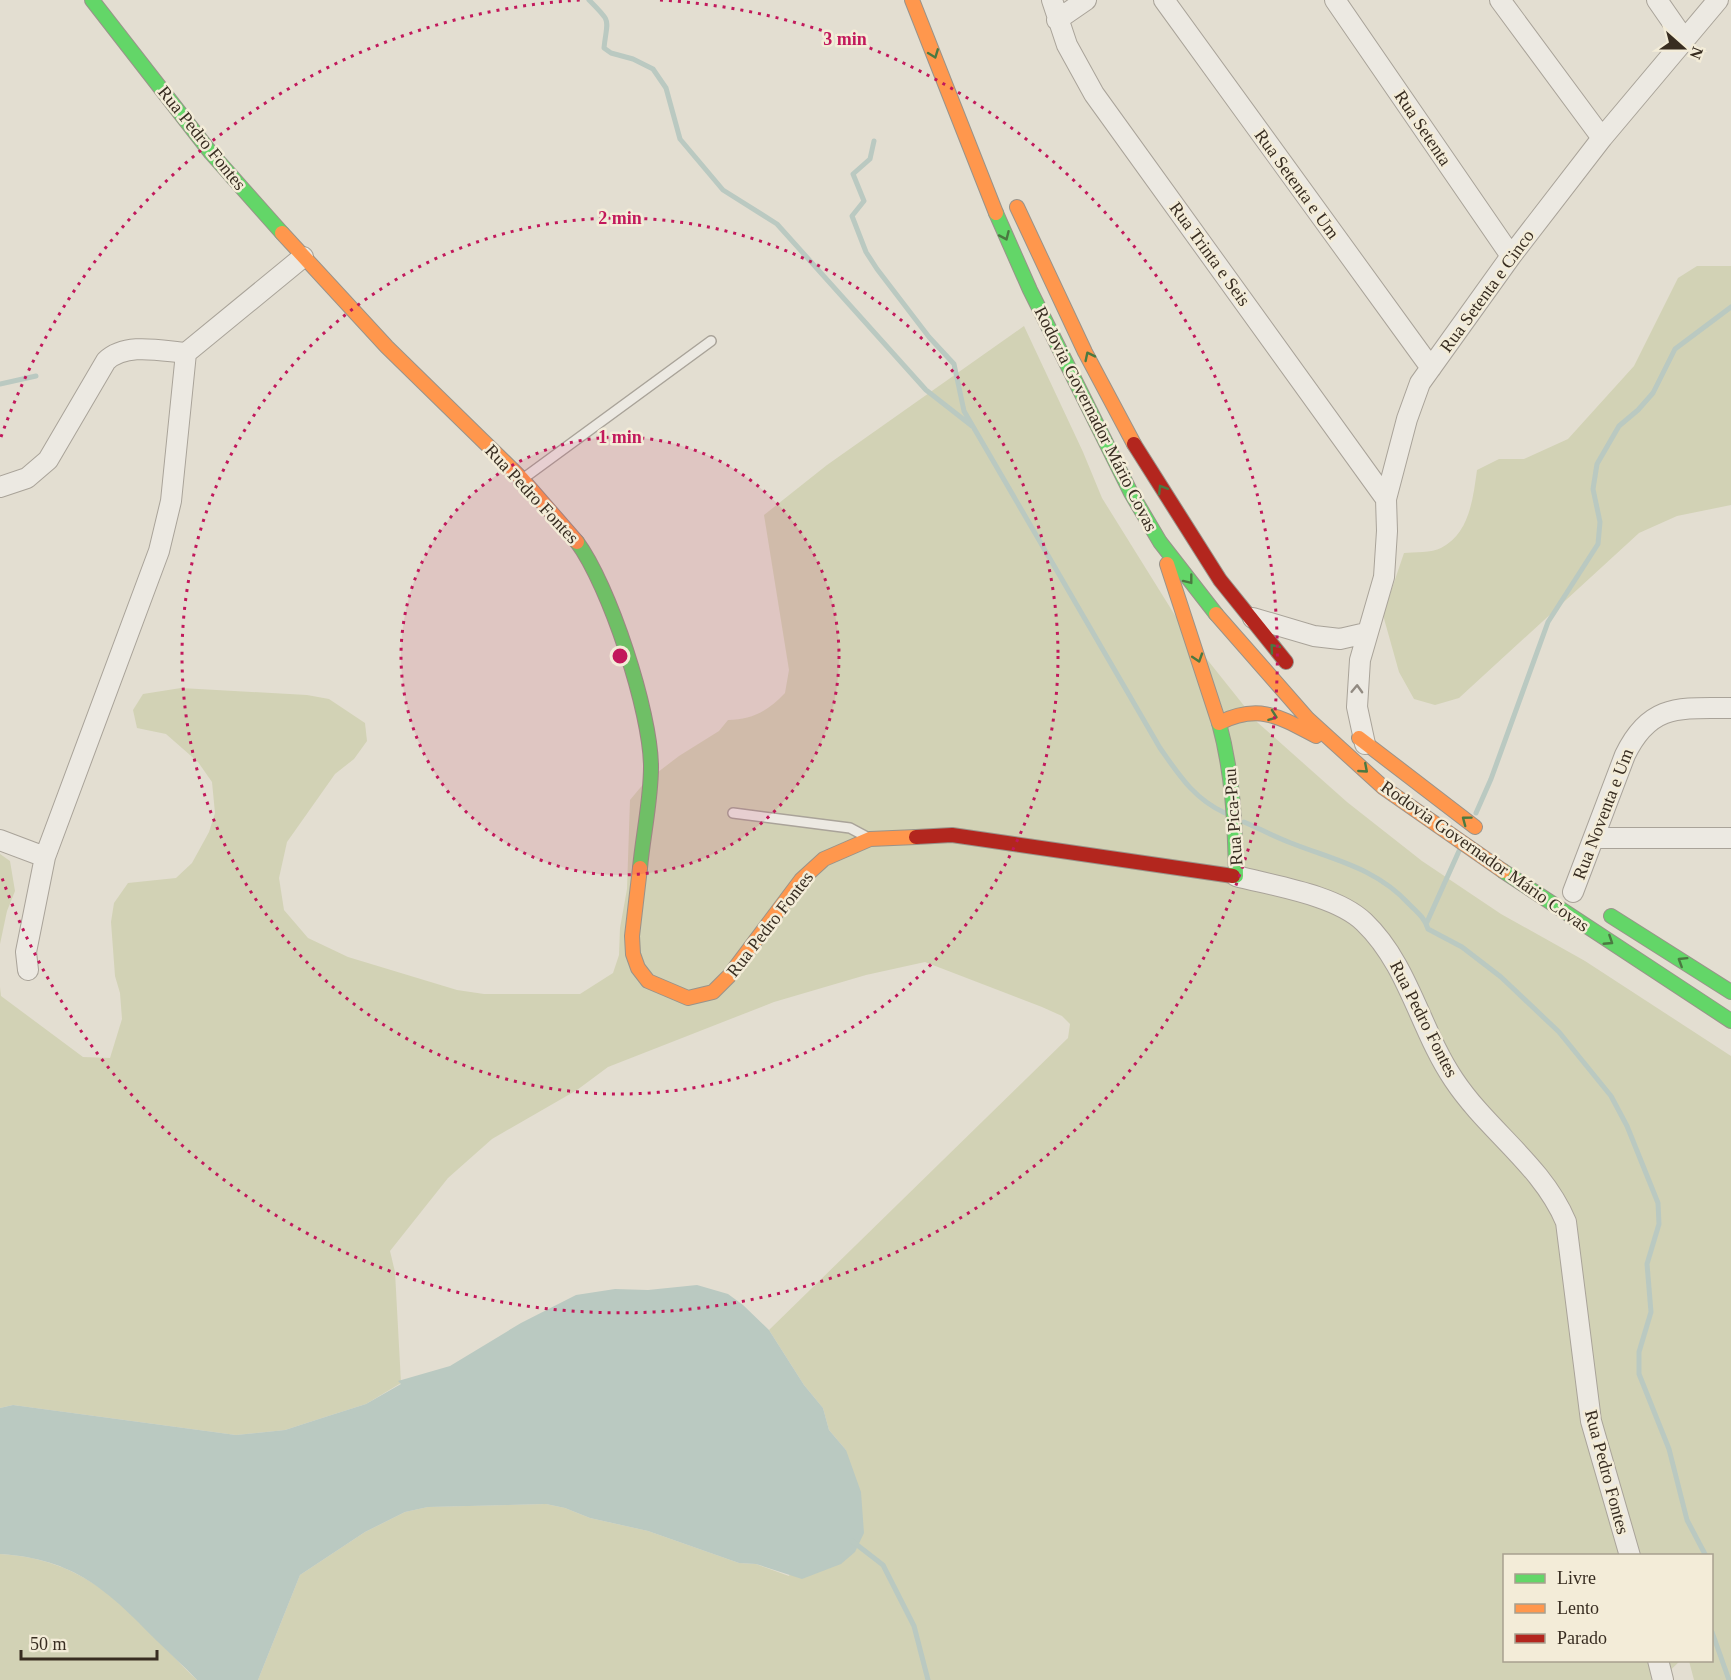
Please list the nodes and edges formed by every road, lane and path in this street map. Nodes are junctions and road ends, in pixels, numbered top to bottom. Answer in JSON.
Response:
{"nodes":[{"id":1,"x":92,"y":0,"type":"edge"},
{"id":2,"x":912,"y":0,"type":"edge"},
{"id":3,"x":1052,"y":0,"type":"edge"},
{"id":4,"x":1086,"y":0,"type":"edge"},
{"id":5,"x":1164,"y":0,"type":"edge"},
{"id":6,"x":1335,"y":0,"type":"edge"},
{"id":7,"x":1500,"y":0,"type":"edge"},
{"id":8,"x":1657,"y":0,"type":"edge"},
{"id":9,"x":1718,"y":0,"type":"edge"},
{"id":10,"x":1057,"y":20,"type":"junction"},
{"id":11,"x":1684,"y":39,"type":"junction"},
{"id":12,"x":1602,"y":138,"type":"junction"},
{"id":13,"x":1011,"y":194,"type":"dead end"},
{"id":14,"x":1511,"y":256,"type":"junction"},
{"id":15,"x":303,"y":257,"type":"junction"},
{"id":16,"x":711,"y":341,"type":"dead end"},
{"id":17,"x":186,"y":353,"type":"junction"},
{"id":18,"x":1431,"y":368,"type":"junction"},
{"id":19,"x":522,"y":479,"type":"junction"},
{"id":20,"x":0,"y":487,"type":"edge"},
{"id":21,"x":1386,"y":499,"type":"junction"},
{"id":22,"x":1160,"y":542,"type":"junction"},
{"id":23,"x":1248,"y":616,"type":"junction"},
{"id":24,"x":1366,"y":633,"type":"junction"},
{"id":25,"x":1296,"y":674,"type":"dead end"},
{"id":26,"x":1731,"y":708,"type":"edge"},
{"id":27,"x":1219,"y":723,"type":"junction"},
{"id":28,"x":1349,"y":729,"type":"dead end"},
{"id":29,"x":1365,"y":744,"type":"junction"},
{"id":30,"x":1338,"y":747,"type":"junction"},
{"id":31,"x":733,"y":813,"type":"dead end"},
{"id":32,"x":1484,"y":832,"type":"dead end"},
{"id":33,"x":1595,"y":838,"type":"junction"},
{"id":34,"x":1730,"y":838,"type":"edge"},
{"id":35,"x":870,"y":839,"type":"junction"},
{"id":36,"x":0,"y":840,"type":"edge"},
{"id":37,"x":45,"y":857,"type":"junction"},
{"id":38,"x":1236,"y":876,"type":"junction"},
{"id":39,"x":1573,"y":892,"type":"dead end"},
{"id":40,"x":1602,"y":910,"type":"dead end"},
{"id":41,"x":28,"y":970,"type":"dead end"},
{"id":42,"x":1731,"y":992,"type":"edge"},
{"id":43,"x":1731,"y":1021,"type":"edge"},
{"id":44,"x":1629,"y":1554,"type":"edge"},
{"id":45,"x":1658,"y":1662,"type":"edge"},
{"id":46,"x":1663,"y":1680,"type":"edge"}],
"edges":[{"from":1,"to":15,"type":"main road","name":"Rua Pedro Fontes"},
{"from":2,"to":22,"type":"main road","name":"Rodovia Governador Mário Covas","one_way":true},
{"from":3,"to":10,"type":"street","name":"Rua Trinta e Seis"},
{"from":4,"to":10,"type":"street"},
{"from":5,"to":18,"type":"street","name":"Rua Setenta e Um"},
{"from":6,"to":14,"type":"street","name":"Rua Setenta"},
{"from":7,"to":12,"type":"street"},
{"from":8,"to":11,"type":"street"},
{"from":9,"to":11,"type":"street","name":"Rua Setenta e Cinco"},
{"from":10,"to":21,"type":"street","name":"Rua Trinta e Seis"},
{"from":11,"to":12,"type":"street","name":"Rua Setenta e Cinco"},
{"from":12,"to":14,"type":"street","name":"Rua Setenta e Cinco"},
{"from":23,"to":13,"type":"main road","name":"Rodovia Governador Mário Covas","one_way":true},
{"from":14,"to":18,"type":"street","name":"Rua Setenta e Cinco"},
{"from":15,"to":17,"type":"street"},
{"from":15,"to":19,"type":"main road","name":"Rua Pedro Fontes"},
{"from":16,"to":19,"type":"lane"},
{"from":17,"to":20,"type":"street"},
{"from":17,"to":37,"type":"street"},
{"from":18,"to":21,"type":"street","name":"Rua Setenta e Cinco"},
{"from":19,"to":35,"type":"main road","name":"Rua Pedro Fontes"},
{"from":21,"to":24,"type":"street","name":"Rua Setenta e Cinco"},
{"from":22,"to":27,"type":"main road","name":"Rua Pica-Pau","one_way":true},
{"from":22,"to":30,"type":"main road","name":"Rodovia Governador Mário Covas","one_way":true},
{"from":23,"to":24,"type":"street"},
{"from":25,"to":23,"type":"main road","name":"Rodovia Governador Mário Covas","one_way":true},
{"from":29,"to":24,"type":"street","name":"Rua Setenta e Cinco","one_way":true},
{"from":26,"to":33,"type":"street","name":"Rua Noventa e Um"},
{"from":27,"to":30,"type":"main road","one_way":true},
{"from":27,"to":38,"type":"main road","name":"Rua Pica-Pau"},
{"from":28,"to":29,"type":"main road","name":"Rodovia Governador Mário Covas"},
{"from":32,"to":29,"type":"main road","name":"Rodovia Governador Mário Covas","one_way":true},
{"from":30,"to":43,"type":"main road","name":"Rodovia Governador Mário Covas","one_way":true},
{"from":31,"to":35,"type":"lane"},
{"from":33,"to":34,"type":"street"},
{"from":33,"to":39,"type":"street","name":"Rua Noventa e Um"},
{"from":35,"to":38,"type":"main road","name":"Rua Pedro Fontes"},
{"from":36,"to":37,"type":"street"},
{"from":37,"to":41,"type":"street"},
{"from":38,"to":44,"type":"street","name":"Rua Pedro Fontes"},
{"from":42,"to":40,"type":"main road","name":"Rodovia Governador Mário Covas","one_way":true},
{"from":45,"to":46,"type":"street"}]}
